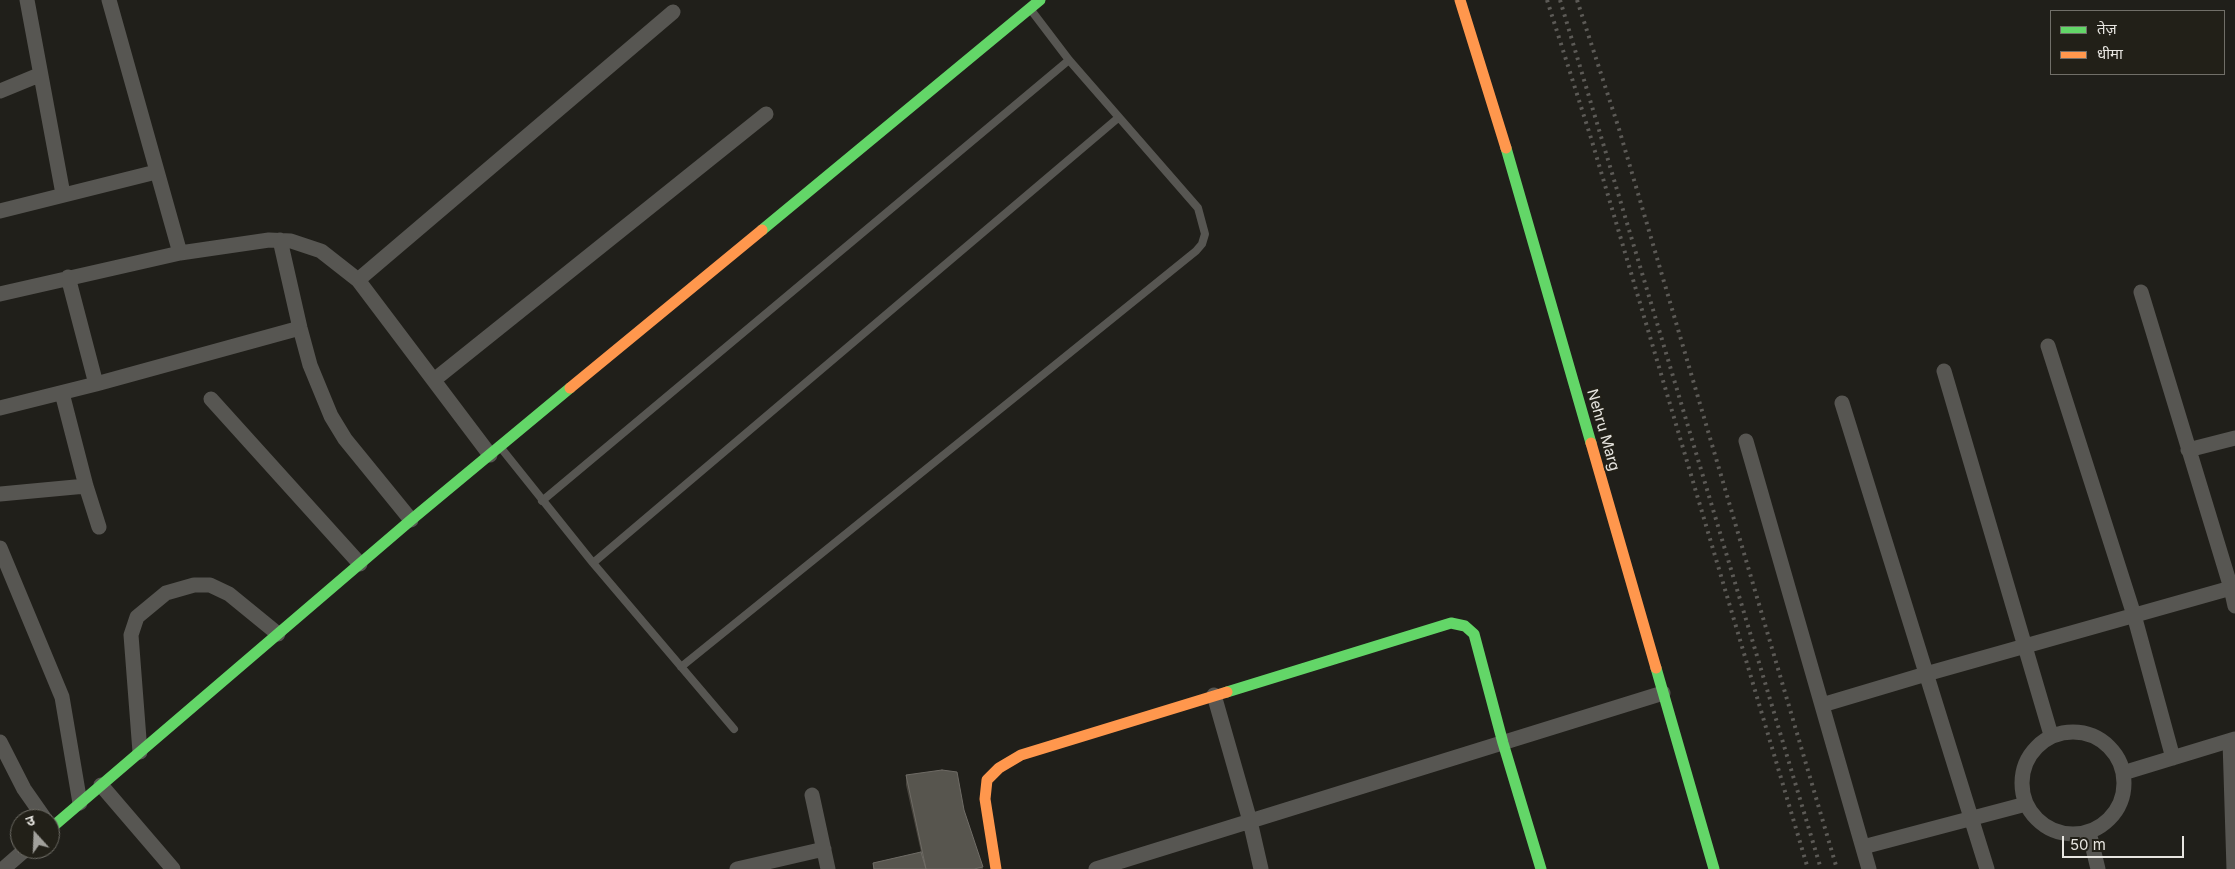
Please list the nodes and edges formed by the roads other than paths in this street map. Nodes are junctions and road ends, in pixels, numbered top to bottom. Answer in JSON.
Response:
{"nodes":[{"id":1,"x":27,"y":0,"type":"edge"},
{"id":2,"x":109,"y":0,"type":"edge"},
{"id":3,"x":1040,"y":0,"type":"edge"},
{"id":4,"x":1460,"y":0,"type":"edge"},
{"id":5,"x":1030,"y":8,"type":"junction"},
{"id":6,"x":673,"y":12,"type":"dead end"},
{"id":7,"x":1069,"y":60,"type":"junction"},
{"id":8,"x":39,"y":75,"type":"junction"},
{"id":9,"x":0,"y":91,"type":"edge"},
{"id":10,"x":766,"y":114,"type":"dead end"},
{"id":11,"x":1118,"y":118,"type":"junction"},
{"id":12,"x":156,"y":172,"type":"junction"},
{"id":13,"x":63,"y":194,"type":"junction"},
{"id":14,"x":0,"y":210,"type":"edge"},
{"id":15,"x":280,"y":240,"type":"junction"},
{"id":16,"x":180,"y":253,"type":"junction"},
{"id":17,"x":68,"y":277,"type":"junction"},
{"id":18,"x":358,"y":280,"type":"junction"},
{"id":19,"x":2141,"y":292,"type":"dead end"},
{"id":20,"x":0,"y":294,"type":"edge"},
{"id":21,"x":300,"y":328,"type":"junction"},
{"id":22,"x":2048,"y":346,"type":"dead end"},
{"id":23,"x":1944,"y":372,"type":"dead end"},
{"id":24,"x":434,"y":380,"type":"junction"},
{"id":25,"x":96,"y":384,"type":"junction"},
{"id":26,"x":62,"y":393,"type":"junction"},
{"id":27,"x":211,"y":399,"type":"dead end"},
{"id":28,"x":1842,"y":403,"type":"dead end"},
{"id":29,"x":0,"y":408,"type":"edge"},
{"id":30,"x":2235,"y":438,"type":"edge"},
{"id":31,"x":1746,"y":441,"type":"dead end"},
{"id":32,"x":2188,"y":450,"type":"junction"},
{"id":33,"x":495,"y":451,"type":"junction"},
{"id":34,"x":86,"y":486,"type":"junction"},
{"id":35,"x":0,"y":494,"type":"edge"},
{"id":36,"x":542,"y":501,"type":"junction"},
{"id":37,"x":411,"y":520,"type":"junction"},
{"id":38,"x":99,"y":528,"type":"dead end"},
{"id":39,"x":0,"y":548,"type":"edge"},
{"id":40,"x":593,"y":563,"type":"junction"},
{"id":41,"x":360,"y":564,"type":"junction"},
{"id":42,"x":2231,"y":588,"type":"junction"},
{"id":43,"x":2235,"y":606,"type":"edge"},
{"id":44,"x":2134,"y":615,"type":"junction"},
{"id":45,"x":278,"y":634,"type":"junction"},
{"id":46,"x":2024,"y":646,"type":"junction"},
{"id":47,"x":681,"y":667,"type":"junction"},
{"id":48,"x":1926,"y":674,"type":"junction"},
{"id":49,"x":1663,"y":693,"type":"junction"},
{"id":50,"x":1214,"y":695,"type":"junction"},
{"id":51,"x":1822,"y":706,"type":"junction"},
{"id":52,"x":734,"y":729,"type":"dead end"},
{"id":53,"x":2051,"y":735,"type":"junction"},
{"id":54,"x":2233,"y":740,"type":"edge"},
{"id":55,"x":0,"y":742,"type":"edge"},
{"id":56,"x":1503,"y":743,"type":"junction"},
{"id":57,"x":140,"y":752,"type":"junction"},
{"id":58,"x":2172,"y":758,"type":"junction"},
{"id":59,"x":2123,"y":773,"type":"junction"},
{"id":60,"x":101,"y":785,"type":"junction"},
{"id":61,"x":812,"y":795,"type":"dead end"},
{"id":62,"x":80,"y":803,"type":"junction"},
{"id":63,"x":2026,"y":804,"type":"junction"},
{"id":64,"x":38,"y":809,"type":"edge"},
{"id":65,"x":60,"y":818,"type":"edge"},
{"id":66,"x":1972,"y":819,"type":"junction"},
{"id":67,"x":1250,"y":821,"type":"junction"},
{"id":68,"x":2089,"y":832,"type":"junction"},
{"id":69,"x":1863,"y":847,"type":"junction"},
{"id":70,"x":824,"y":849,"type":"junction"},
{"id":71,"x":1127,"y":864,"type":"edge"},
{"id":72,"x":173,"y":869,"type":"edge"},
{"id":73,"x":737,"y":869,"type":"edge"},
{"id":74,"x":828,"y":869,"type":"edge"},
{"id":75,"x":996,"y":869,"type":"edge"},
{"id":76,"x":1096,"y":869,"type":"edge"},
{"id":77,"x":1261,"y":869,"type":"edge"},
{"id":78,"x":1541,"y":869,"type":"edge"},
{"id":79,"x":1714,"y":869,"type":"edge"},
{"id":80,"x":1869,"y":869,"type":"edge"},
{"id":81,"x":1988,"y":869,"type":"edge"},
{"id":82,"x":2098,"y":869,"type":"edge"},
{"id":83,"x":2234,"y":869,"type":"edge"}],
"edges":[{"from":1,"to":8,"type":"street"},
{"from":2,"to":12,"type":"street"},
{"from":3,"to":5,"type":"street"},
{"from":4,"to":49,"type":"street","name":"Nehru Marg"},
{"from":5,"to":7,"type":"lane"},
{"from":5,"to":33,"type":"street"},
{"from":6,"to":18,"type":"street"},
{"from":7,"to":11,"type":"lane"},
{"from":7,"to":36,"type":"lane"},
{"from":8,"to":9,"type":"street"},
{"from":8,"to":13,"type":"street"},
{"from":10,"to":24,"type":"street"},
{"from":11,"to":40,"type":"lane"},
{"from":11,"to":47,"type":"lane"},
{"from":12,"to":13,"type":"street"},
{"from":12,"to":16,"type":"street"},
{"from":13,"to":14,"type":"street"},
{"from":15,"to":16,"type":"street"},
{"from":15,"to":18,"type":"street"},
{"from":15,"to":21,"type":"street"},
{"from":16,"to":17,"type":"street"},
{"from":17,"to":20,"type":"street"},
{"from":17,"to":25,"type":"street"},
{"from":18,"to":24,"type":"street"},
{"from":19,"to":32,"type":"street"},
{"from":21,"to":25,"type":"street"},
{"from":21,"to":37,"type":"street"},
{"from":22,"to":44,"type":"street"},
{"from":23,"to":46,"type":"street"},
{"from":24,"to":33,"type":"street"},
{"from":25,"to":26,"type":"street"},
{"from":26,"to":29,"type":"street"},
{"from":26,"to":34,"type":"street"},
{"from":27,"to":41,"type":"street"},
{"from":28,"to":48,"type":"street"},
{"from":30,"to":32,"type":"street"},
{"from":31,"to":51,"type":"street"},
{"from":32,"to":42,"type":"street"},
{"from":33,"to":36,"type":"lane"},
{"from":33,"to":37,"type":"street"},
{"from":34,"to":35,"type":"street"},
{"from":34,"to":38,"type":"street"},
{"from":36,"to":40,"type":"lane"},
{"from":37,"to":41,"type":"street"},
{"from":39,"to":62,"type":"street"},
{"from":40,"to":47,"type":"lane"},
{"from":41,"to":45,"type":"street"},
{"from":42,"to":43,"type":"street"},
{"from":42,"to":44,"type":"street"},
{"from":44,"to":46,"type":"street"},
{"from":44,"to":58,"type":"street"},
{"from":45,"to":57,"type":"street"},
{"from":45,"to":57,"type":"street"},
{"from":46,"to":48,"type":"street"},
{"from":46,"to":53,"type":"street"},
{"from":47,"to":52,"type":"lane"},
{"from":48,"to":51,"type":"street"},
{"from":48,"to":66,"type":"street"},
{"from":49,"to":56,"type":"street"},
{"from":49,"to":79,"type":"street","name":"Nehru Marg"},
{"from":50,"to":56,"type":"street"},
{"from":50,"to":67,"type":"street"},
{"from":50,"to":75,"type":"street"},
{"from":51,"to":69,"type":"street"},
{"from":53,"to":59,"type":"street"},
{"from":53,"to":63,"type":"street"},
{"from":54,"to":58,"type":"street"},
{"from":54,"to":83,"type":"street"},
{"from":55,"to":64,"type":"street"},
{"from":56,"to":67,"type":"street"},
{"from":56,"to":78,"type":"street"},
{"from":57,"to":60,"type":"street"},
{"from":58,"to":59,"type":"street"},
{"from":59,"to":68,"type":"street"},
{"from":60,"to":62,"type":"street"},
{"from":60,"to":72,"type":"street"},
{"from":61,"to":70,"type":"street"},
{"from":62,"to":65,"type":"street"},
{"from":63,"to":66,"type":"street"},
{"from":63,"to":68,"type":"street"},
{"from":66,"to":69,"type":"street"},
{"from":66,"to":81,"type":"street"},
{"from":67,"to":71,"type":"street"},
{"from":67,"to":77,"type":"street"},
{"from":68,"to":82,"type":"street"},
{"from":69,"to":80,"type":"street"},
{"from":70,"to":73,"type":"street"},
{"from":70,"to":74,"type":"street"},
{"from":71,"to":76,"type":"street"}]}
